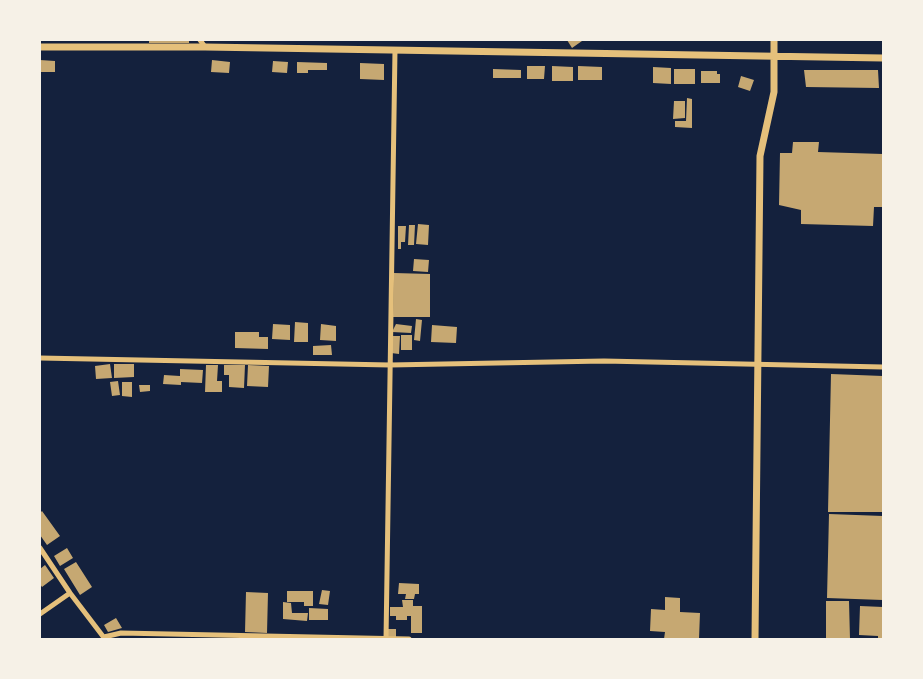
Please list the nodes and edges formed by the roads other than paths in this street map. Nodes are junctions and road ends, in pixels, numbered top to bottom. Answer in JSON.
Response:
{"nodes":[{"id":1,"x":200,"y":40,"type":"edge"},
{"id":2,"x":774,"y":40,"type":"edge"},
{"id":3,"x":40,"y":47,"type":"edge"},
{"id":4,"x":205,"y":47,"type":"junction"},
{"id":5,"x":396,"y":50,"type":"junction"},
{"id":6,"x":772,"y":57,"type":"junction"},
{"id":7,"x":883,"y":58,"type":"edge"},
{"id":8,"x":40,"y":358,"type":"edge"},
{"id":9,"x":759,"y":364,"type":"junction"},
{"id":10,"x":390,"y":365,"type":"junction"},
{"id":11,"x":883,"y":367,"type":"edge"},
{"id":12,"x":40,"y":548,"type":"edge"},
{"id":13,"x":70,"y":592,"type":"junction"},
{"id":14,"x":40,"y":614,"type":"edge"},
{"id":15,"x":104,"y":638,"type":"edge"},
{"id":16,"x":386,"y":639,"type":"edge"},
{"id":17,"x":409,"y":639,"type":"edge"},
{"id":18,"x":755,"y":639,"type":"edge"}],
"edges":[{"from":1,"to":4,"type":"street"},
{"from":2,"to":6,"type":"main road"},
{"from":3,"to":4,"type":"main road"},
{"from":4,"to":5,"type":"main road"},
{"from":5,"to":6,"type":"main road"},
{"from":5,"to":10,"type":"street"},
{"from":6,"to":7,"type":"main road"},
{"from":6,"to":9,"type":"main road"},
{"from":8,"to":10,"type":"street"},
{"from":9,"to":10,"type":"street"},
{"from":9,"to":11,"type":"street"},
{"from":9,"to":18,"type":"main road"},
{"from":10,"to":16,"type":"street"},
{"from":12,"to":13,"type":"street"},
{"from":13,"to":14,"type":"street"},
{"from":13,"to":15,"type":"street"},
{"from":15,"to":16,"type":"street"},
{"from":16,"to":17,"type":"street"}]}
